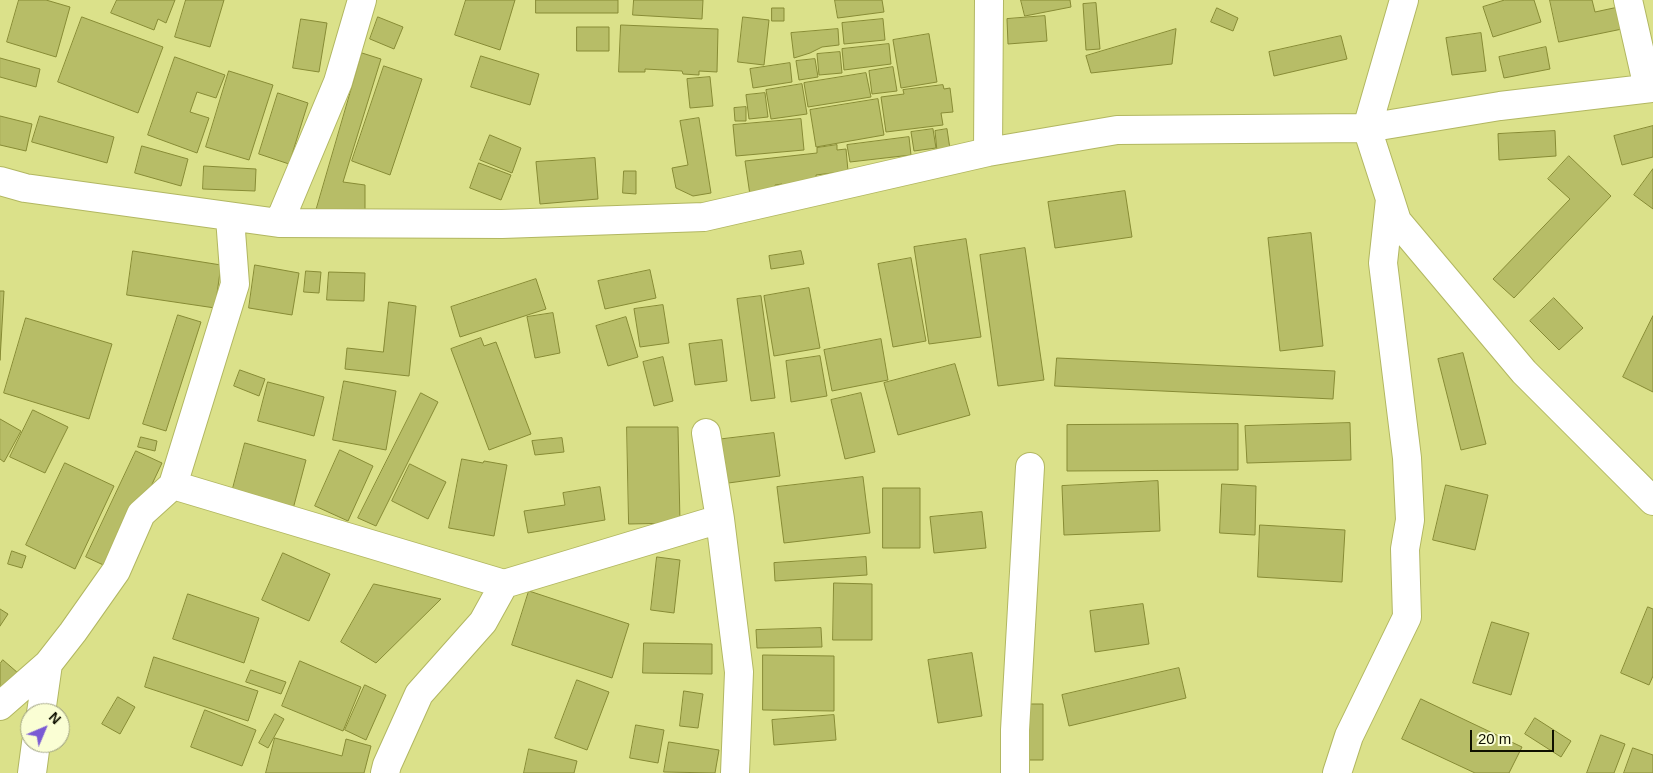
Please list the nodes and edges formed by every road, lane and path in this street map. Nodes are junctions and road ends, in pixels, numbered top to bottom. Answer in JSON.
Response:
{"nodes":[{"id":1,"x":362,"y":0,"type":"edge"},
{"id":2,"x":989,"y":0,"type":"edge"},
{"id":3,"x":1404,"y":0,"type":"edge"},
{"id":4,"x":1628,"y":0,"type":"edge"},
{"id":5,"x":1650,"y":88,"type":"edge"},
{"id":6,"x":1367,"y":128,"type":"junction"},
{"id":7,"x":988,"y":152,"type":"junction"},
{"id":8,"x":0,"y":181,"type":"edge"},
{"id":9,"x":1390,"y":199,"type":"junction"},
{"id":10,"x":230,"y":218,"type":"junction"},
{"id":11,"x":279,"y":223,"type":"junction"},
{"id":12,"x":706,"y":433,"type":"dead end"},
{"id":13,"x":1030,"y":467,"type":"dead end"},
{"id":14,"x":173,"y":485,"type":"junction"},
{"id":15,"x":1653,"y":501,"type":"edge"},
{"id":16,"x":720,"y":519,"type":"junction"},
{"id":17,"x":504,"y":584,"type":"junction"},
{"id":18,"x":48,"y":664,"type":"junction"},
{"id":19,"x":42,"y":703,"type":"edge"},
{"id":20,"x":0,"y":706,"type":"edge"},
{"id":21,"x":35,"y":753,"type":"edge"},
{"id":22,"x":32,"y":773,"type":"edge"},
{"id":23,"x":385,"y":773,"type":"edge"},
{"id":24,"x":736,"y":773,"type":"edge"},
{"id":25,"x":1015,"y":773,"type":"edge"},
{"id":26,"x":1337,"y":773,"type":"edge"}],
"edges":[{"from":1,"to":11,"type":"street"},
{"from":2,"to":7,"type":"street"},
{"from":3,"to":6,"type":"street"},
{"from":4,"to":5,"type":"street"},
{"from":5,"to":6,"type":"street"},
{"from":6,"to":7,"type":"street"},
{"from":6,"to":9,"type":"street"},
{"from":7,"to":11,"type":"street"},
{"from":8,"to":10,"type":"street"},
{"from":9,"to":15,"type":"street"},
{"from":9,"to":26,"type":"street"},
{"from":10,"to":11,"type":"street"},
{"from":10,"to":14,"type":"street"},
{"from":12,"to":16,"type":"street"},
{"from":13,"to":25,"type":"street"},
{"from":14,"to":17,"type":"street"},
{"from":14,"to":18,"type":"street"},
{"from":16,"to":17,"type":"street"},
{"from":16,"to":24,"type":"street"},
{"from":17,"to":23,"type":"street"},
{"from":18,"to":19,"type":"street"},
{"from":18,"to":20,"type":"street"},
{"from":21,"to":22,"type":"street"}]}
